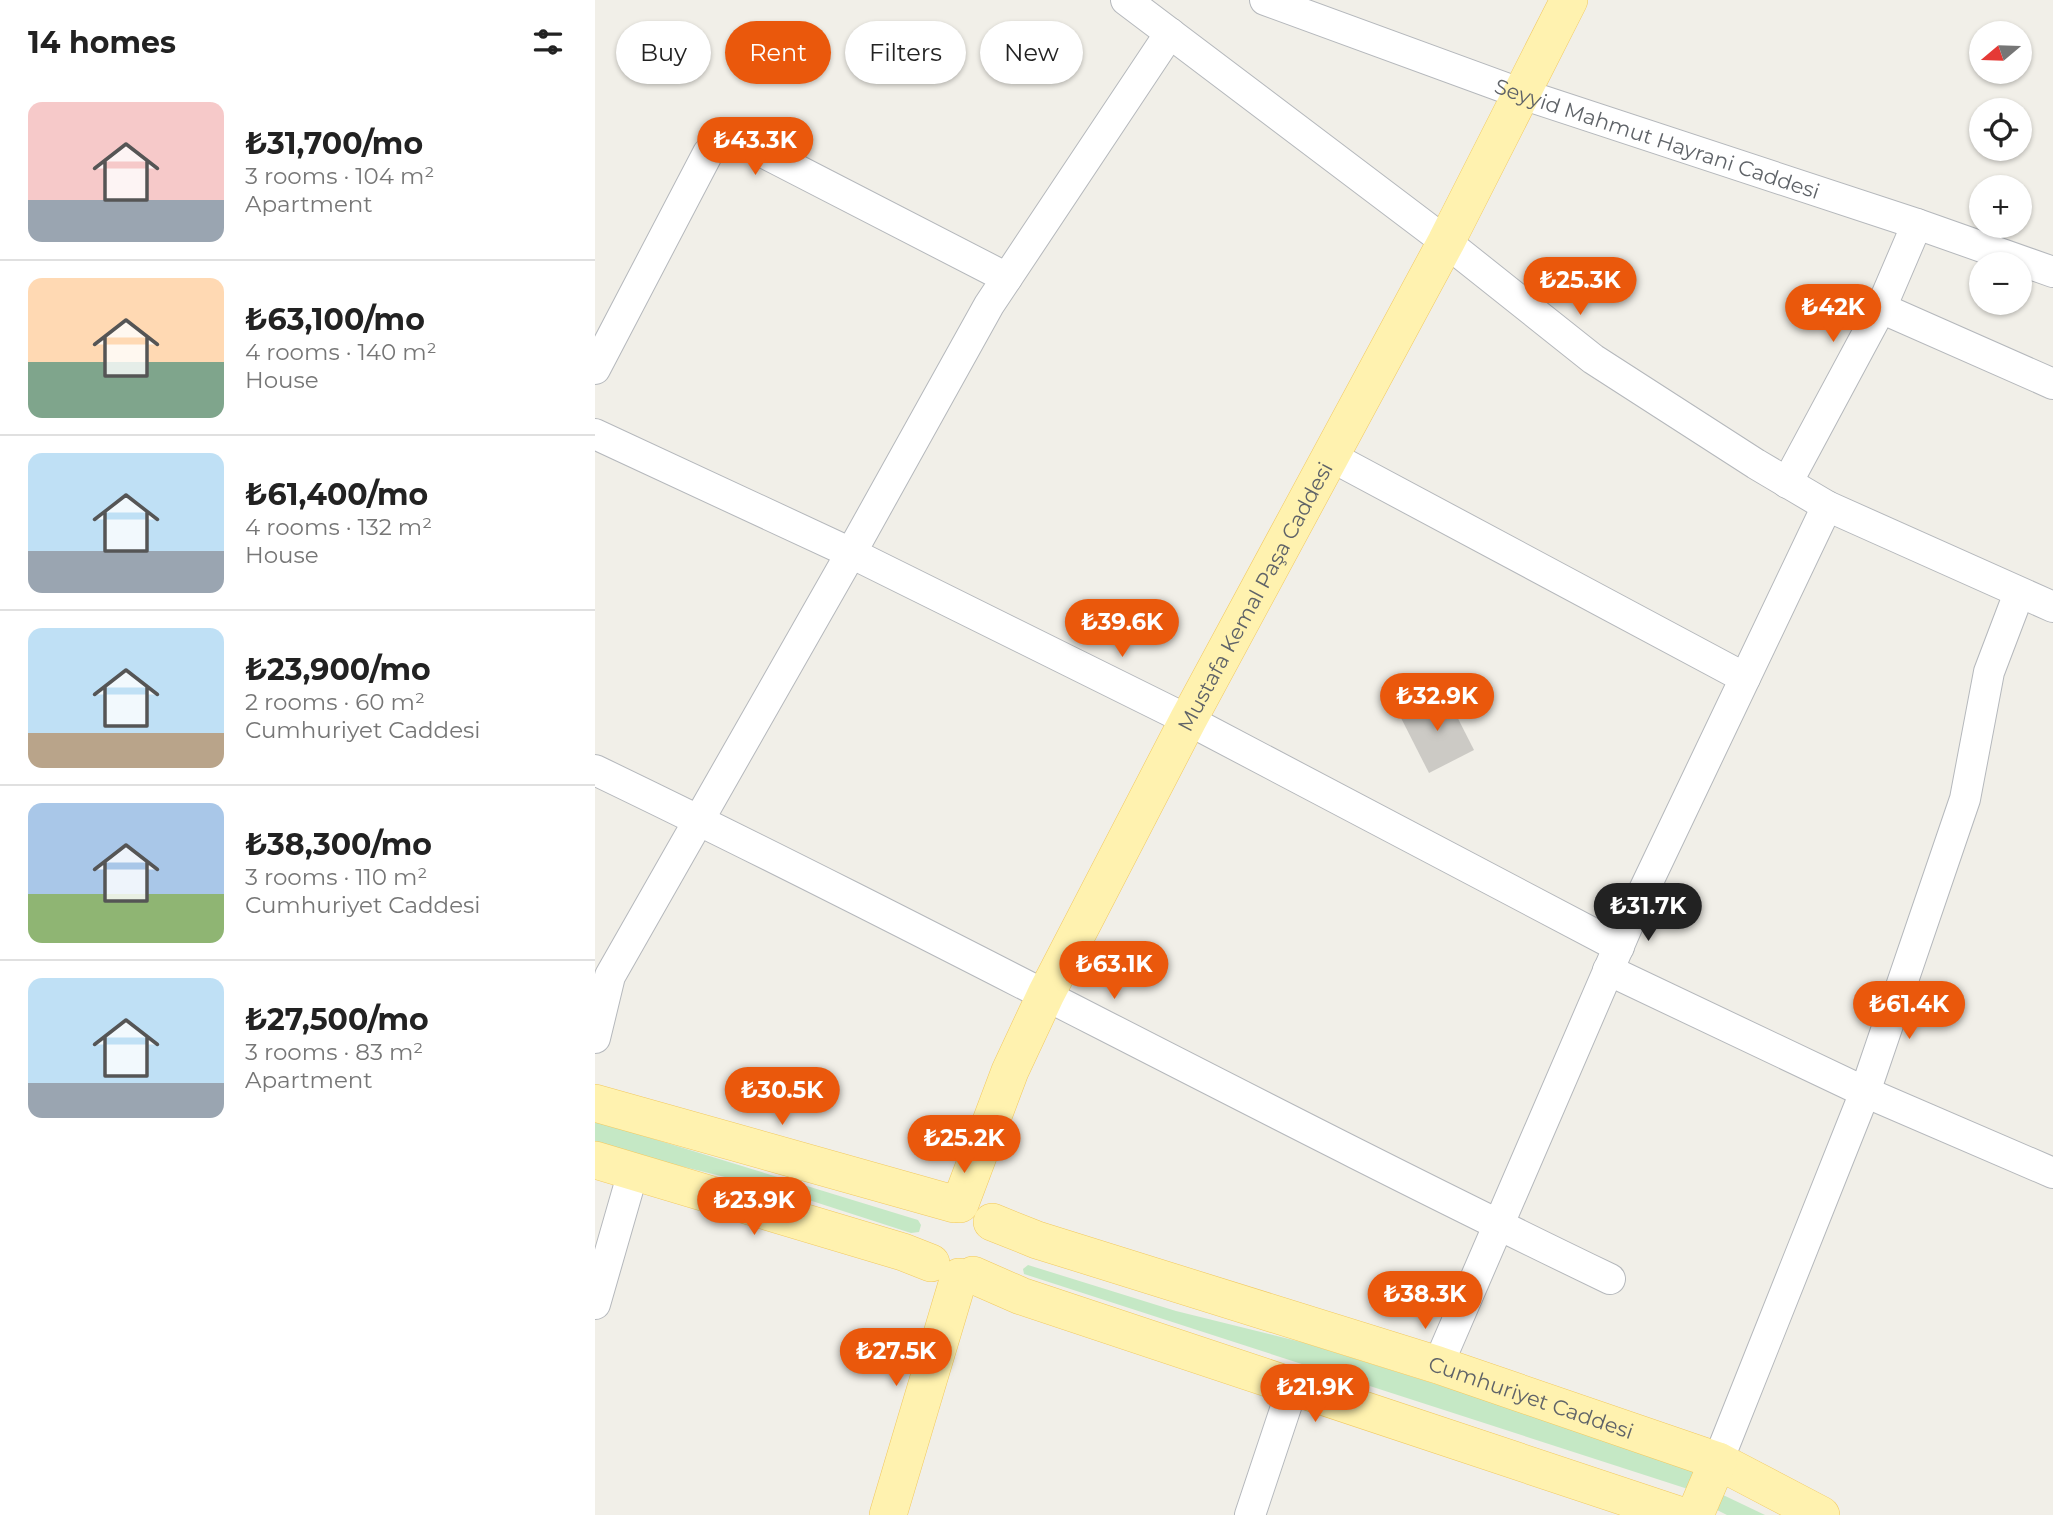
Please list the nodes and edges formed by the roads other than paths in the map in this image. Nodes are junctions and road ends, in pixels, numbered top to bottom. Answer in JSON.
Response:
{"nodes":[{"id":1,"x":1126,"y":0,"type":"edge"},
{"id":2,"x":1265,"y":0,"type":"edge"},
{"id":3,"x":1569,"y":0,"type":"edge"},
{"id":4,"x":1334,"y":12,"type":"edge"},
{"id":5,"x":1170,"y":33,"type":"junction"},
{"id":6,"x":1523,"y":94,"type":"junction"},
{"id":7,"x":1917,"y":225,"type":"junction"},
{"id":8,"x":1445,"y":242,"type":"junction"},
{"id":9,"x":2053,"y":272,"type":"edge"},
{"id":10,"x":1007,"y":278,"type":"junction"},
{"id":11,"x":1881,"y":308,"type":"junction"},
{"id":12,"x":595,"y":369,"type":"edge"},
{"id":13,"x":2053,"y":384,"type":"edge"},
{"id":14,"x":595,"y":434,"type":"edge"},
{"id":15,"x":1330,"y":456,"type":"junction"},
{"id":16,"x":1787,"y":482,"type":"junction"},
{"id":17,"x":1827,"y":506,"type":"junction"},
{"id":18,"x":851,"y":553,"type":"junction"},
{"id":19,"x":2019,"y":593,"type":"junction"},
{"id":20,"x":2053,"y":607,"type":"edge"},
{"id":21,"x":1745,"y":678,"type":"junction"},
{"id":22,"x":1188,"y":720,"type":"junction"},
{"id":23,"x":595,"y":770,"type":"edge"},
{"id":24,"x":698,"y":820,"type":"junction"},
{"id":25,"x":1613,"y":958,"type":"junction"},
{"id":26,"x":1046,"y":994,"type":"junction"},
{"id":27,"x":595,"y":1038,"type":"edge"},
{"id":28,"x":1865,"y":1092,"type":"junction"},
{"id":29,"x":595,"y":1103,"type":"edge"},
{"id":30,"x":595,"y":1160,"type":"edge"},
{"id":31,"x":633,"y":1172,"type":"junction"},
{"id":32,"x":2053,"y":1173,"type":"edge"},
{"id":33,"x":957,"y":1204,"type":"junction"},
{"id":34,"x":992,"y":1222,"type":"junction"},
{"id":35,"x":1498,"y":1225,"type":"junction"},
{"id":36,"x":954,"y":1272,"type":"junction"},
{"id":37,"x":1610,"y":1279,"type":"dead end"},
{"id":38,"x":595,"y":1304,"type":"edge"},
{"id":39,"x":1438,"y":1365,"type":"junction"},
{"id":40,"x":1293,"y":1386,"type":"junction"},
{"id":41,"x":1718,"y":1461,"type":"junction"},
{"id":42,"x":888,"y":1515,"type":"edge"},
{"id":43,"x":1251,"y":1515,"type":"edge"},
{"id":44,"x":1679,"y":1515,"type":"edge"},
{"id":45,"x":1695,"y":1515,"type":"edge"},
{"id":46,"x":1821,"y":1515,"type":"edge"}],
"edges":[{"from":1,"to":5,"type":"street"},
{"from":2,"to":4,"type":"street","name":"Seyyid Mahmut Hayrani Caddesi"},
{"from":3,"to":6,"type":"main road","name":"Mustafa Kemal Paşa Caddesi"},
{"from":4,"to":6,"type":"street","name":"Seyyid Mahmut Hayrani Caddesi"},
{"from":5,"to":8,"type":"street"},
{"from":5,"to":10,"type":"street"},
{"from":6,"to":7,"type":"street","name":"Seyyid Mahmut Hayrani Caddesi"},
{"from":6,"to":8,"type":"main road","name":"Mustafa Kemal Paşa Caddesi"},
{"from":7,"to":9,"type":"street","name":"Seyyid Mahmut Hayrani Caddesi"},
{"from":7,"to":11,"type":"street"},
{"from":8,"to":15,"type":"main road","name":"Mustafa Kemal Paşa Caddesi"},
{"from":8,"to":16,"type":"street"},
{"from":10,"to":12,"type":"street"},
{"from":10,"to":18,"type":"street"},
{"from":11,"to":13,"type":"street"},
{"from":11,"to":16,"type":"street"},
{"from":14,"to":18,"type":"street"},
{"from":15,"to":21,"type":"street"},
{"from":15,"to":22,"type":"main road","name":"Mustafa Kemal Paşa Caddesi"},
{"from":16,"to":17,"type":"street"},
{"from":17,"to":19,"type":"street"},
{"from":17,"to":21,"type":"street"},
{"from":18,"to":22,"type":"street"},
{"from":18,"to":24,"type":"street"},
{"from":19,"to":20,"type":"street"},
{"from":19,"to":28,"type":"street"},
{"from":21,"to":25,"type":"street"},
{"from":22,"to":25,"type":"street"},
{"from":22,"to":26,"type":"main road","name":"Mustafa Kemal Paşa Caddesi"},
{"from":23,"to":24,"type":"street"},
{"from":24,"to":26,"type":"street"},
{"from":24,"to":27,"type":"street"},
{"from":25,"to":28,"type":"street"},
{"from":25,"to":35,"type":"street"},
{"from":26,"to":33,"type":"main road","name":"Mustafa Kemal Paşa Caddesi"},
{"from":26,"to":35,"type":"street"},
{"from":28,"to":32,"type":"street"},
{"from":28,"to":41,"type":"street"},
{"from":29,"to":33,"type":"main road","name":"Cumhuriyet Caddesi"},
{"from":30,"to":31,"type":"main road"},
{"from":31,"to":36,"type":"main road"},
{"from":31,"to":38,"type":"street"},
{"from":33,"to":34,"type":"main road","name":"Cumhuriyet Caddesi"},
{"from":33,"to":36,"type":"main road"},
{"from":34,"to":36,"type":"main road"},
{"from":34,"to":39,"type":"main road","name":"Cumhuriyet Caddesi"},
{"from":35,"to":37,"type":"street"},
{"from":35,"to":39,"type":"street"},
{"from":36,"to":40,"type":"main road"},
{"from":36,"to":42,"type":"main road"},
{"from":39,"to":41,"type":"main road","name":"Cumhuriyet Caddesi"},
{"from":40,"to":43,"type":"street"},
{"from":40,"to":44,"type":"main road"},
{"from":41,"to":45,"type":"main road"},
{"from":41,"to":46,"type":"main road","name":"Cumhuriyet Caddesi"}]}
